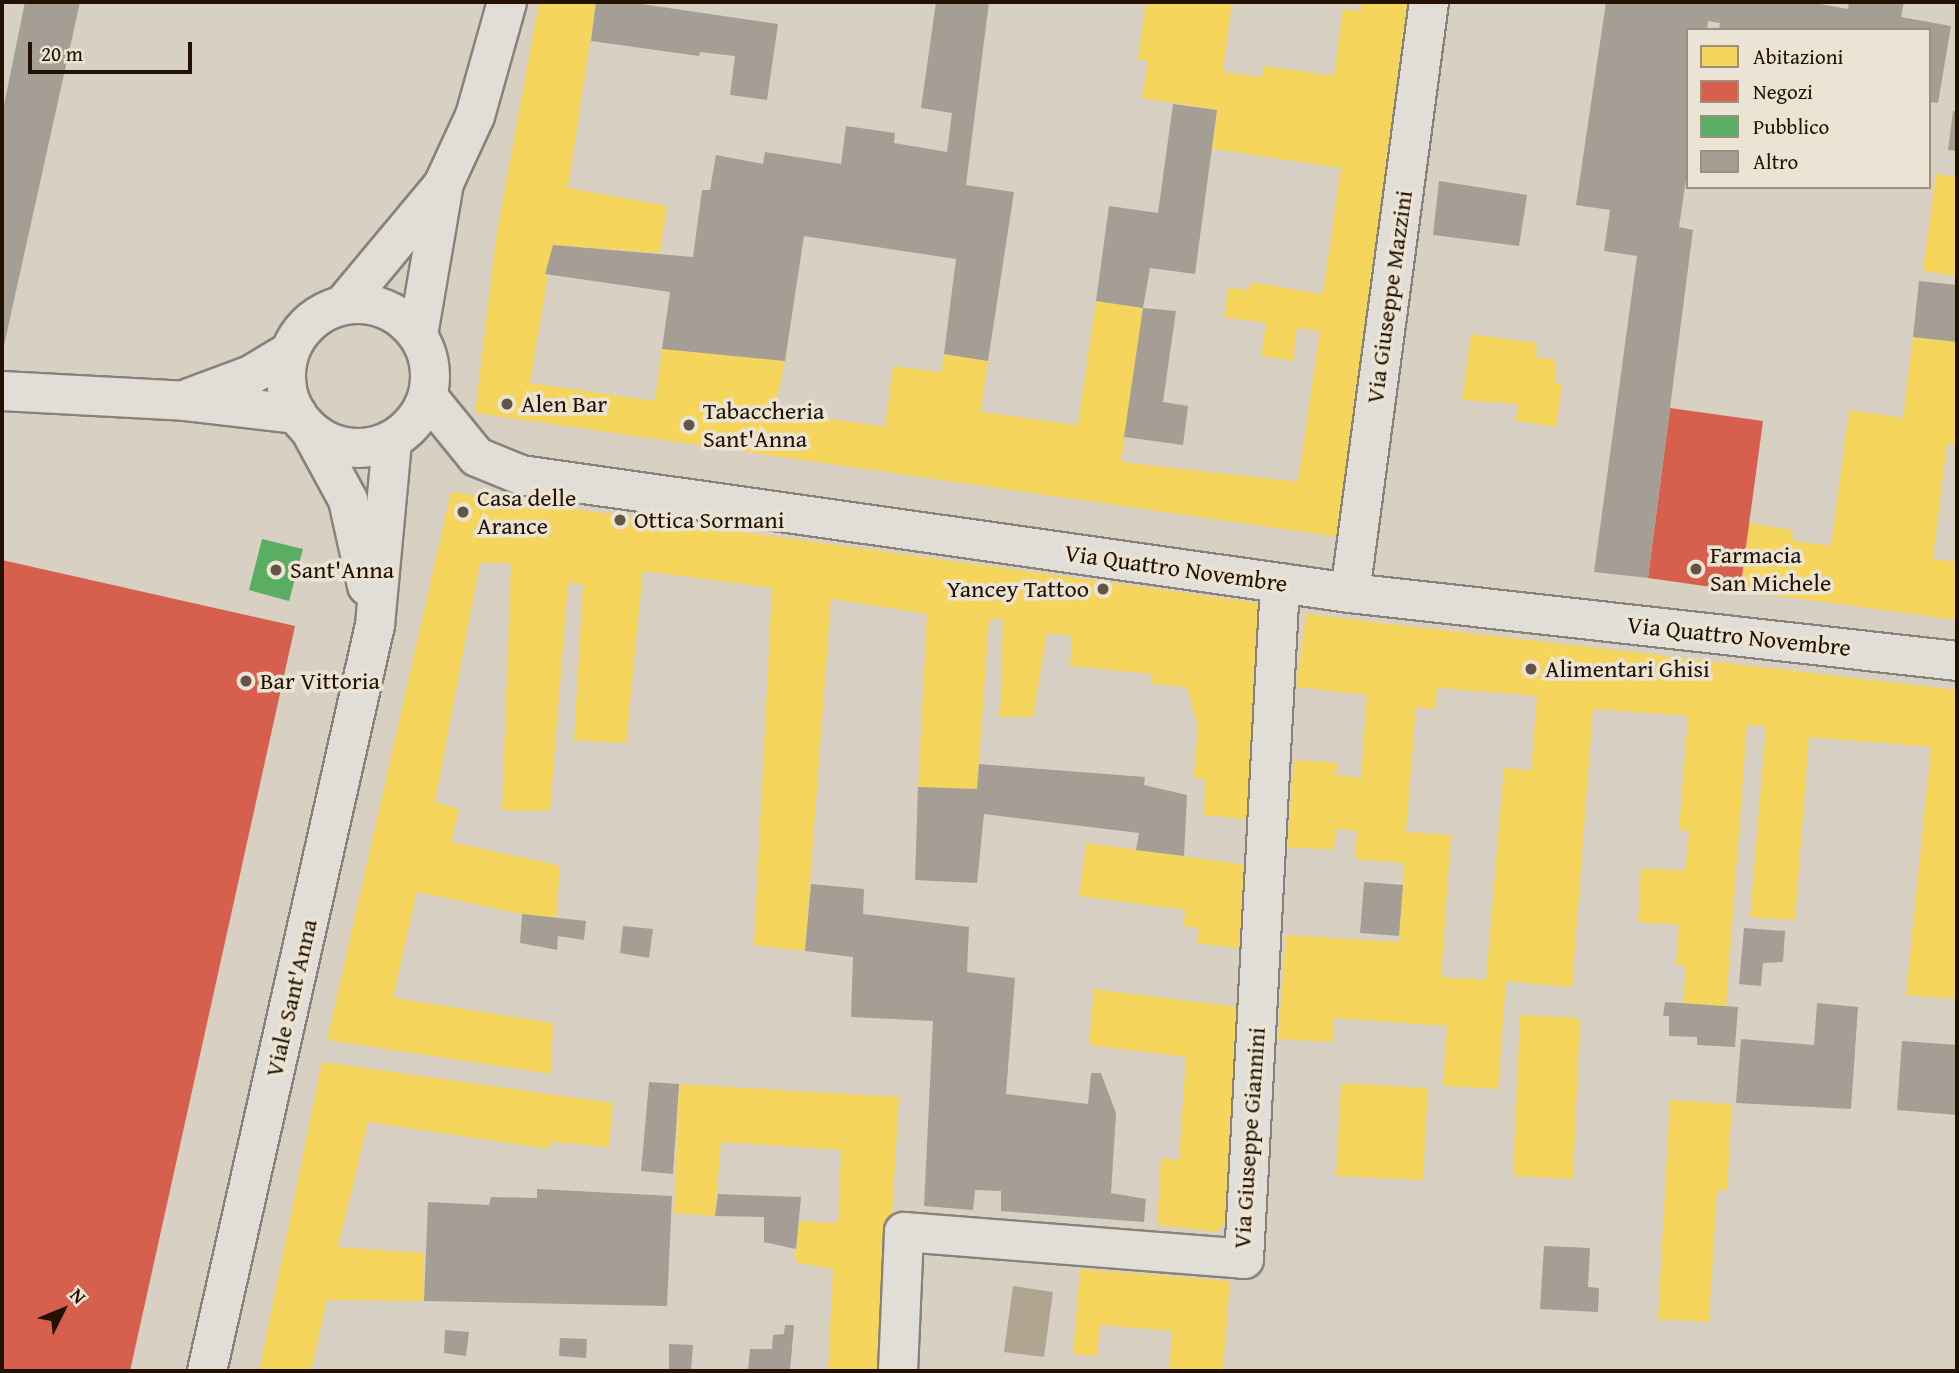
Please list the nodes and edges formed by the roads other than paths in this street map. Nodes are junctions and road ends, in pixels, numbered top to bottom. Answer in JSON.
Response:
{"nodes":[{"id":1,"x":507,"y":2,"type":"edge"},
{"id":2,"x":1429,"y":2,"type":"edge"},
{"id":3,"x":444,"y":183,"type":"junction"},
{"id":4,"x":344,"y":304,"type":"junction"},
{"id":5,"x":418,"y":335,"type":"junction"},
{"id":6,"x":289,"y":352,"type":"junction"},
{"id":7,"x":2,"y":391,"type":"edge"},
{"id":8,"x":428,"y":397,"type":"junction"},
{"id":9,"x":184,"y":401,"type":"junction"},
{"id":10,"x":303,"y":422,"type":"junction"},
{"id":11,"x":392,"y":440,"type":"junction"},
{"id":12,"x":1280,"y":583,"type":"junction"},
{"id":13,"x":1350,"y":593,"type":"junction"},
{"id":14,"x":375,"y":625,"type":"junction"},
{"id":15,"x":1957,"y":661,"type":"edge"},
{"id":16,"x":207,"y":1371,"type":"edge"},
{"id":17,"x":898,"y":1371,"type":"edge"}],
"edges":[{"from":1,"to":3,"type":"street"},
{"from":2,"to":13,"type":"street","name":"Via Giuseppe Mazzini"},
{"from":3,"to":4,"type":"street"},
{"from":3,"to":5,"type":"street"},
{"from":4,"to":5,"type":"street"},
{"from":4,"to":6,"type":"street"},
{"from":5,"to":8,"type":"street"},
{"from":6,"to":9,"type":"street"},
{"from":6,"to":10,"type":"street"},
{"from":7,"to":9,"type":"street"},
{"from":8,"to":11,"type":"street"},
{"from":8,"to":12,"type":"street","name":"Via Quattro Novembre"},
{"from":9,"to":10,"type":"street"},
{"from":10,"to":11,"type":"street"},
{"from":10,"to":14,"type":"street","name":"Viale Sant'Anna"},
{"from":11,"to":14,"type":"street","name":"Viale Sant'Anna"},
{"from":12,"to":13,"type":"street","name":"Via Quattro Novembre"},
{"from":12,"to":17,"type":"street","name":"Via Giuseppe Giannini"},
{"from":13,"to":15,"type":"street","name":"Via Quattro Novembre"},
{"from":14,"to":16,"type":"street","name":"Viale Sant'Anna"}]}
